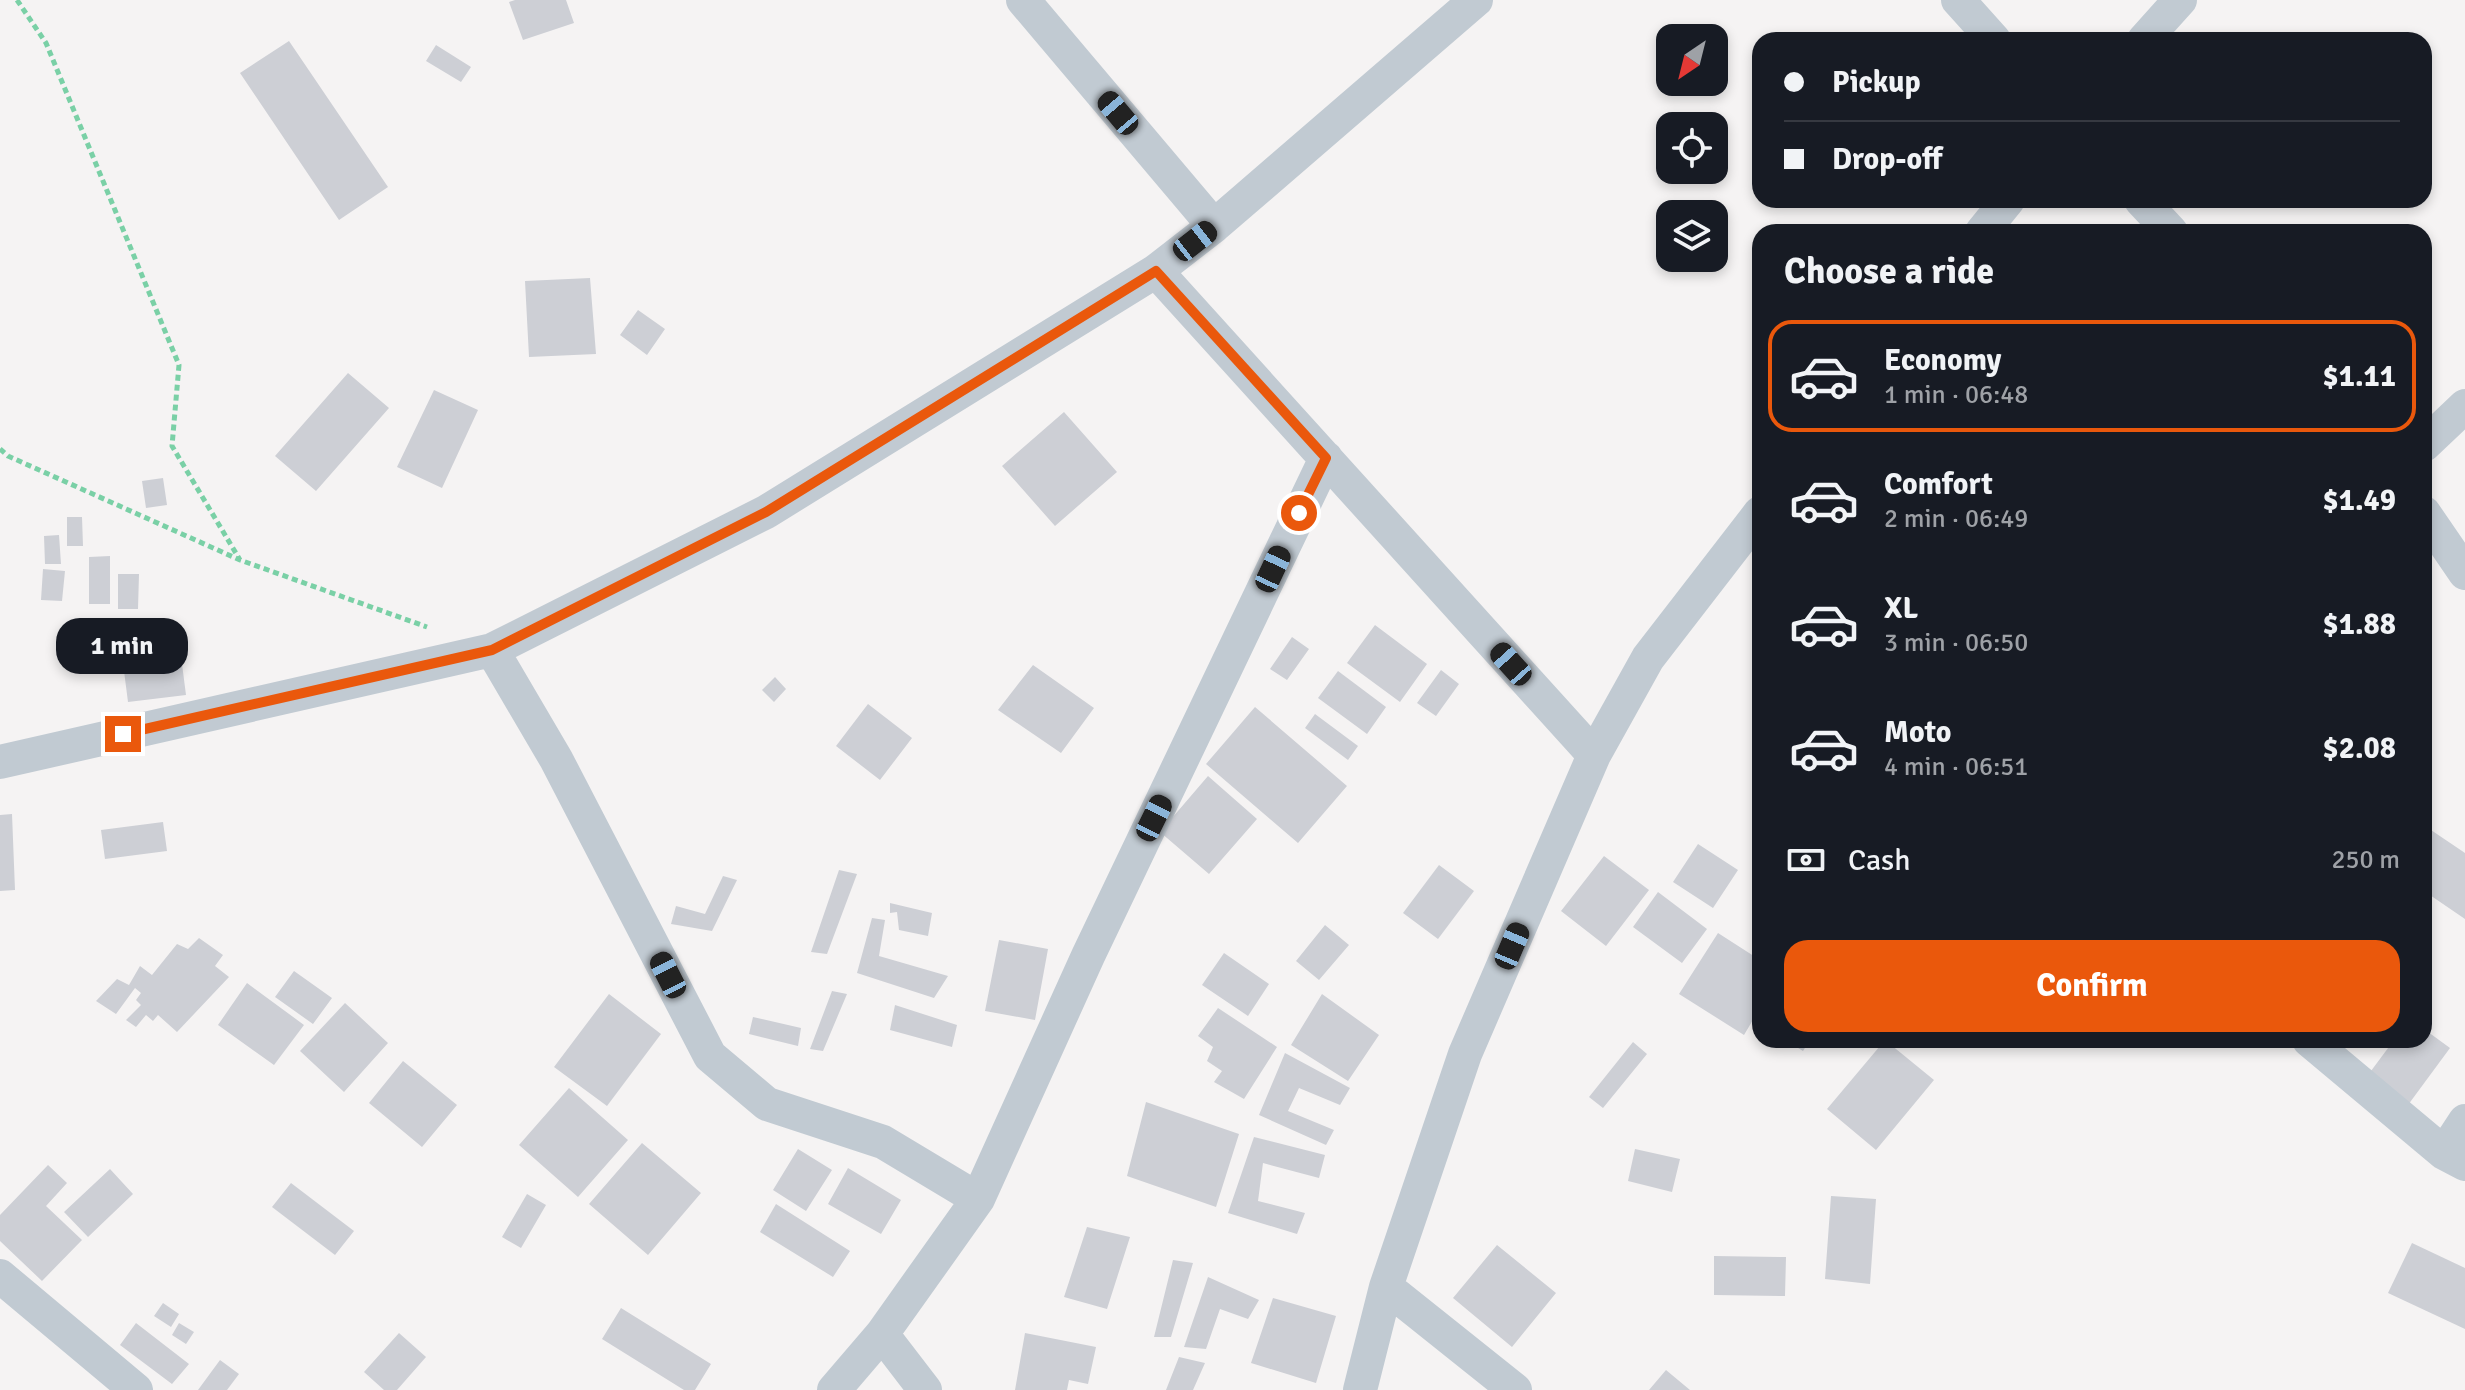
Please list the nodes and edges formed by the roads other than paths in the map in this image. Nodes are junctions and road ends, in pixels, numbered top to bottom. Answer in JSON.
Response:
{"nodes":[{"id":1,"x":1023,"y":0,"type":"edge"},
{"id":2,"x":1476,"y":0,"type":"edge"},
{"id":3,"x":1958,"y":0,"type":"edge"},
{"id":4,"x":2180,"y":0,"type":"edge"},
{"id":5,"x":1987,"y":32,"type":"edge"},
{"id":6,"x":2151,"y":32,"type":"edge"},
{"id":7,"x":2002,"y":208,"type":"edge"},
{"id":8,"x":2148,"y":208,"type":"edge"},
{"id":9,"x":1988,"y":224,"type":"edge"},
{"id":10,"x":2164,"y":224,"type":"edge"},
{"id":11,"x":1214,"y":226,"type":"junction"},
{"id":12,"x":1156,"y":271,"type":"junction"},
{"id":13,"x":2465,"y":406,"type":"edge"},
{"id":14,"x":2432,"y":437,"type":"edge"},
{"id":15,"x":1326,"y":458,"type":"junction"},
{"id":16,"x":1752,"y":523,"type":"edge"},
{"id":17,"x":2432,"y":525,"type":"edge"},
{"id":18,"x":2465,"y":573,"type":"edge"},
{"id":19,"x":492,"y":650,"type":"junction"},
{"id":20,"x":1594,"y":755,"type":"junction"},
{"id":21,"x":0,"y":762,"type":"edge"},
{"id":22,"x":2319,"y":1048,"type":"edge"},
{"id":23,"x":2465,"y":1121,"type":"edge"},
{"id":24,"x":2455,"y":1159,"type":"edge"},
{"id":25,"x":978,"y":1199,"type":"junction"},
{"id":26,"x":0,"y":1276,"type":"edge"},
{"id":27,"x":1386,"y":1287,"type":"junction"},
{"id":28,"x":882,"y":1334,"type":"junction"},
{"id":29,"x":136,"y":1390,"type":"edge"},
{"id":30,"x":834,"y":1390,"type":"edge"},
{"id":31,"x":925,"y":1390,"type":"edge"},
{"id":32,"x":1360,"y":1390,"type":"edge"},
{"id":33,"x":1515,"y":1390,"type":"edge"}],
"edges":[{"from":1,"to":11,"type":"street"},
{"from":2,"to":11,"type":"street"},
{"from":3,"to":5,"type":"street"},
{"from":4,"to":6,"type":"street"},
{"from":7,"to":9,"type":"street"},
{"from":8,"to":10,"type":"street"},
{"from":11,"to":12,"type":"street"},
{"from":12,"to":15,"type":"street"},
{"from":12,"to":19,"type":"street"},
{"from":13,"to":14,"type":"street"},
{"from":15,"to":20,"type":"street"},
{"from":15,"to":25,"type":"street"},
{"from":16,"to":20,"type":"street"},
{"from":17,"to":18,"type":"street"},
{"from":19,"to":21,"type":"street"},
{"from":19,"to":25,"type":"street"},
{"from":20,"to":27,"type":"street"},
{"from":22,"to":24,"type":"street"},
{"from":23,"to":24,"type":"street"},
{"from":25,"to":28,"type":"street"},
{"from":26,"to":29,"type":"street"},
{"from":27,"to":32,"type":"street"},
{"from":27,"to":33,"type":"street"},
{"from":28,"to":30,"type":"street"},
{"from":28,"to":31,"type":"street"}]}
